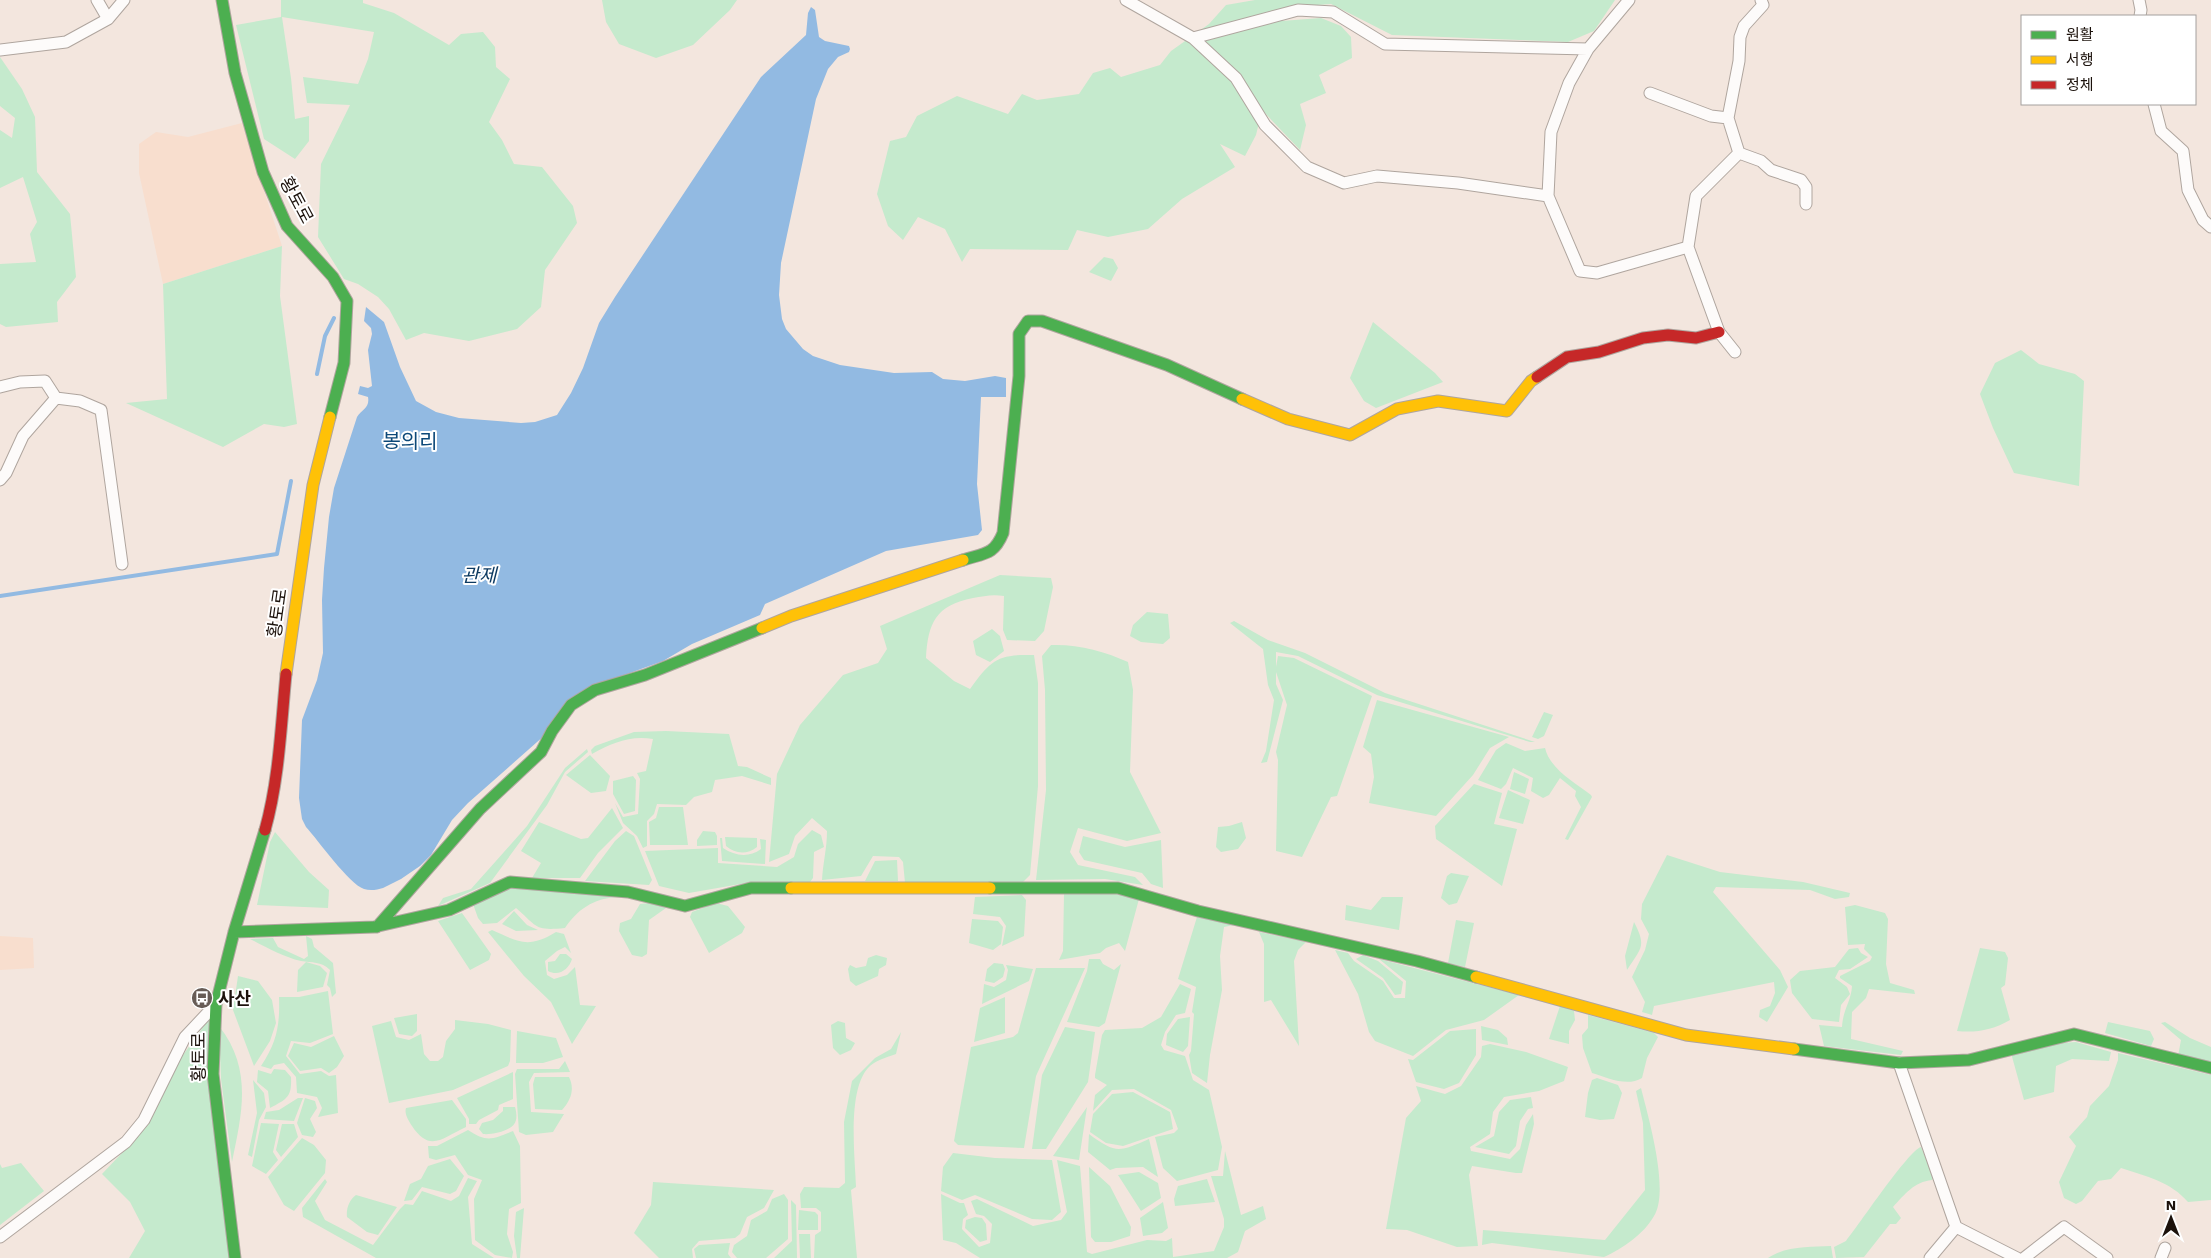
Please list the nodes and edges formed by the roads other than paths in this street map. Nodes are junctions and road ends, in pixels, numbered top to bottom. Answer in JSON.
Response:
{"nodes":[{"id":1,"x":97,"y":0,"type":"edge"},
{"id":2,"x":124,"y":0,"type":"edge"},
{"id":3,"x":222,"y":0,"type":"edge"},
{"id":4,"x":1126,"y":0,"type":"edge"},
{"id":5,"x":1629,"y":0,"type":"edge"},
{"id":6,"x":1761,"y":0,"type":"edge"},
{"id":7,"x":2138,"y":0,"type":"edge"},
{"id":8,"x":2140,"y":15,"type":"edge"},
{"id":9,"x":108,"y":19,"type":"junction"},
{"id":10,"x":1193,"y":38,"type":"junction"},
{"id":11,"x":1588,"y":48,"type":"junction"},
{"id":12,"x":0,"y":50,"type":"edge"},
{"id":13,"x":1650,"y":93,"type":"dead end"},
{"id":14,"x":2154,"y":105,"type":"edge"},
{"id":15,"x":1728,"y":118,"type":"junction"},
{"id":16,"x":1739,"y":153,"type":"junction"},
{"id":17,"x":1548,"y":196,"type":"junction"},
{"id":18,"x":1806,"y":204,"type":"dead end"},
{"id":19,"x":2211,"y":227,"type":"edge"},
{"id":20,"x":1688,"y":247,"type":"junction"},
{"id":21,"x":1719,"y":332,"type":"junction"},
{"id":22,"x":1735,"y":352,"type":"dead end"},
{"id":23,"x":0,"y":387,"type":"edge"},
{"id":24,"x":56,"y":398,"type":"junction"},
{"id":25,"x":0,"y":480,"type":"edge"},
{"id":26,"x":122,"y":564,"type":"dead end"},
{"id":27,"x":376,"y":927,"type":"junction"},
{"id":28,"x":234,"y":932,"type":"junction"},
{"id":29,"x":216,"y":1004,"type":"junction"},
{"id":30,"x":1899,"y":1064,"type":"junction"},
{"id":31,"x":2211,"y":1068,"type":"edge"},
{"id":32,"x":1956,"y":1227,"type":"junction"},
{"id":33,"x":0,"y":1237,"type":"edge"},
{"id":34,"x":235,"y":1258,"type":"edge"},
{"id":35,"x":1930,"y":1258,"type":"edge"},
{"id":36,"x":2017,"y":1258,"type":"edge"},
{"id":37,"x":2024,"y":1258,"type":"edge"},
{"id":38,"x":2107,"y":1258,"type":"edge"}],
"edges":[{"from":1,"to":9,"type":"street"},
{"from":2,"to":9,"type":"street"},
{"from":3,"to":28,"type":"street","name":"황토로"},
{"from":4,"to":10,"type":"street"},
{"from":5,"to":11,"type":"street"},
{"from":6,"to":15,"type":"street"},
{"from":7,"to":8,"type":"street"},
{"from":9,"to":12,"type":"street"},
{"from":10,"to":11,"type":"street"},
{"from":10,"to":17,"type":"street"},
{"from":11,"to":17,"type":"street"},
{"from":13,"to":15,"type":"street"},
{"from":14,"to":19,"type":"street"},
{"from":15,"to":16,"type":"street"},
{"from":16,"to":18,"type":"street"},
{"from":16,"to":20,"type":"street"},
{"from":17,"to":20,"type":"street"},
{"from":20,"to":21,"type":"street"},
{"from":21,"to":22,"type":"street"},
{"from":21,"to":27,"type":"street"},
{"from":23,"to":24,"type":"street"},
{"from":24,"to":25,"type":"street"},
{"from":24,"to":26,"type":"street"},
{"from":27,"to":28,"type":"street"},
{"from":27,"to":30,"type":"street"},
{"from":28,"to":29,"type":"street","name":"황토로"},
{"from":29,"to":33,"type":"street"},
{"from":29,"to":34,"type":"street","name":"황토로"},
{"from":30,"to":31,"type":"street"},
{"from":30,"to":32,"type":"street"},
{"from":32,"to":35,"type":"street"},
{"from":32,"to":36,"type":"street"},
{"from":37,"to":38,"type":"street"}]}
